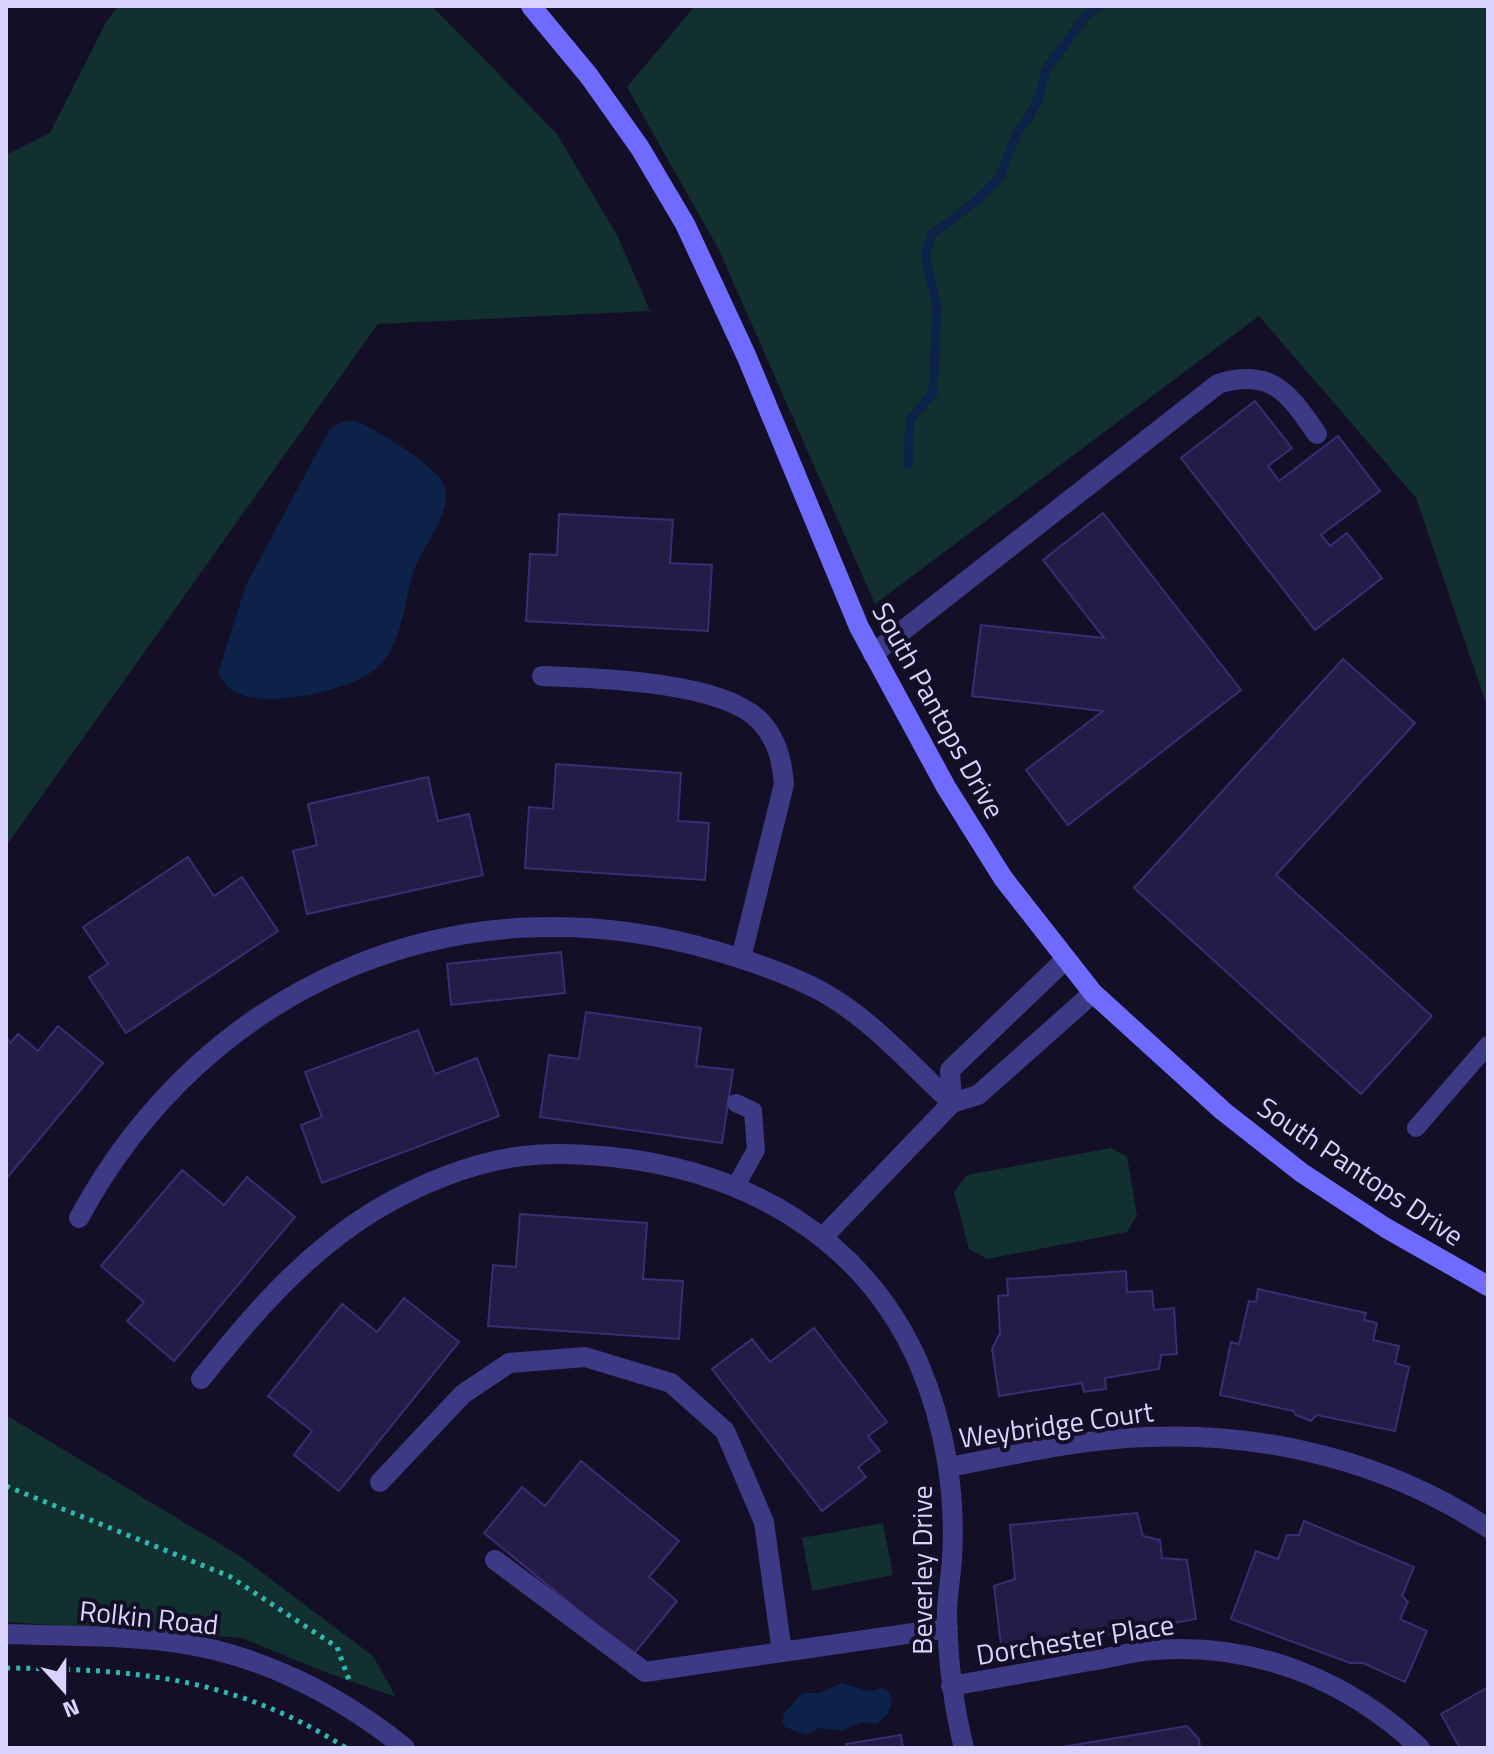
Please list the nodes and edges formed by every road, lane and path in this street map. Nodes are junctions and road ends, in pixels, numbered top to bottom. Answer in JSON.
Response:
{"nodes":[{"id":1,"x":531,"y":6,"type":"edge"},
{"id":2,"x":1317,"y":434,"type":"dead end"},
{"id":3,"x":873,"y":654,"type":"junction"},
{"id":4,"x":542,"y":676,"type":"dead end"},
{"id":5,"x":741,"y":958,"type":"junction"},
{"id":6,"x":1066,"y":959,"type":"junction"},
{"id":7,"x":1093,"y":993,"type":"junction"},
{"id":8,"x":1488,"y":1045,"type":"edge"},
{"id":9,"x":736,"y":1103,"type":"dead end"},
{"id":10,"x":952,"y":1103,"type":"junction"},
{"id":11,"x":1416,"y":1128,"type":"dead end"},
{"id":12,"x":735,"y":1187,"type":"junction"},
{"id":13,"x":79,"y":1218,"type":"dead end"},
{"id":14,"x":823,"y":1237,"type":"junction"},
{"id":15,"x":1488,"y":1286,"type":"edge"},
{"id":16,"x":201,"y":1379,"type":"dead end"},
{"id":17,"x":948,"y":1467,"type":"junction"},
{"id":18,"x":380,"y":1482,"type":"dead end"},
{"id":19,"x":6,"y":1486,"type":"edge"},
{"id":20,"x":1488,"y":1528,"type":"edge"},
{"id":21,"x":495,"y":1560,"type":"dead end"},
{"id":22,"x":948,"y":1628,"type":"junction"},
{"id":23,"x":6,"y":1634,"type":"edge"},
{"id":24,"x":782,"y":1652,"type":"junction"},
{"id":25,"x":6,"y":1668,"type":"edge"},
{"id":26,"x":951,"y":1686,"type":"junction"},
{"id":27,"x":364,"y":1718,"type":"junction"},
{"id":28,"x":346,"y":1748,"type":"edge"},
{"id":29,"x":405,"y":1748,"type":"edge"},
{"id":30,"x":964,"y":1748,"type":"edge"},
{"id":31,"x":1420,"y":1748,"type":"edge"}],
"edges":[{"from":1,"to":3,"type":"street","name":"South Pantops Drive"},
{"from":2,"to":3,"type":"street"},
{"from":3,"to":6,"type":"street","name":"South Pantops Drive"},
{"from":4,"to":5,"type":"street"},
{"from":5,"to":10,"type":"street"},
{"from":5,"to":13,"type":"street"},
{"from":6,"to":7,"type":"street","name":"South Pantops Drive"},
{"from":6,"to":10,"type":"street"},
{"from":7,"to":10,"type":"street"},
{"from":7,"to":15,"type":"street","name":"South Pantops Drive"},
{"from":8,"to":11,"type":"lane"},
{"from":9,"to":12,"type":"lane"},
{"from":10,"to":14,"type":"street"},
{"from":12,"to":14,"type":"street","name":"Beverley Drive"},
{"from":12,"to":16,"type":"street","name":"Beverley Drive"},
{"from":14,"to":17,"type":"street","name":"Beverley Drive"},
{"from":17,"to":20,"type":"street","name":"Weybridge Court"},
{"from":17,"to":22,"type":"street","name":"Beverley Drive"},
{"from":18,"to":24,"type":"street"},
{"from":19,"to":27,"type":"path"},
{"from":21,"to":24,"type":"street","name":"Dorchester Place"},
{"from":22,"to":24,"type":"street","name":"Dorchester Place"},
{"from":22,"to":26,"type":"street","name":"Beverley Drive"},
{"from":23,"to":27,"type":"street","name":"Rolkin Road"},
{"from":25,"to":28,"type":"path"},
{"from":26,"to":30,"type":"street","name":"Beverley Drive"},
{"from":26,"to":31,"type":"street","name":"Dorchester Place"},
{"from":27,"to":29,"type":"street","name":"Rolkin Road"}]}
